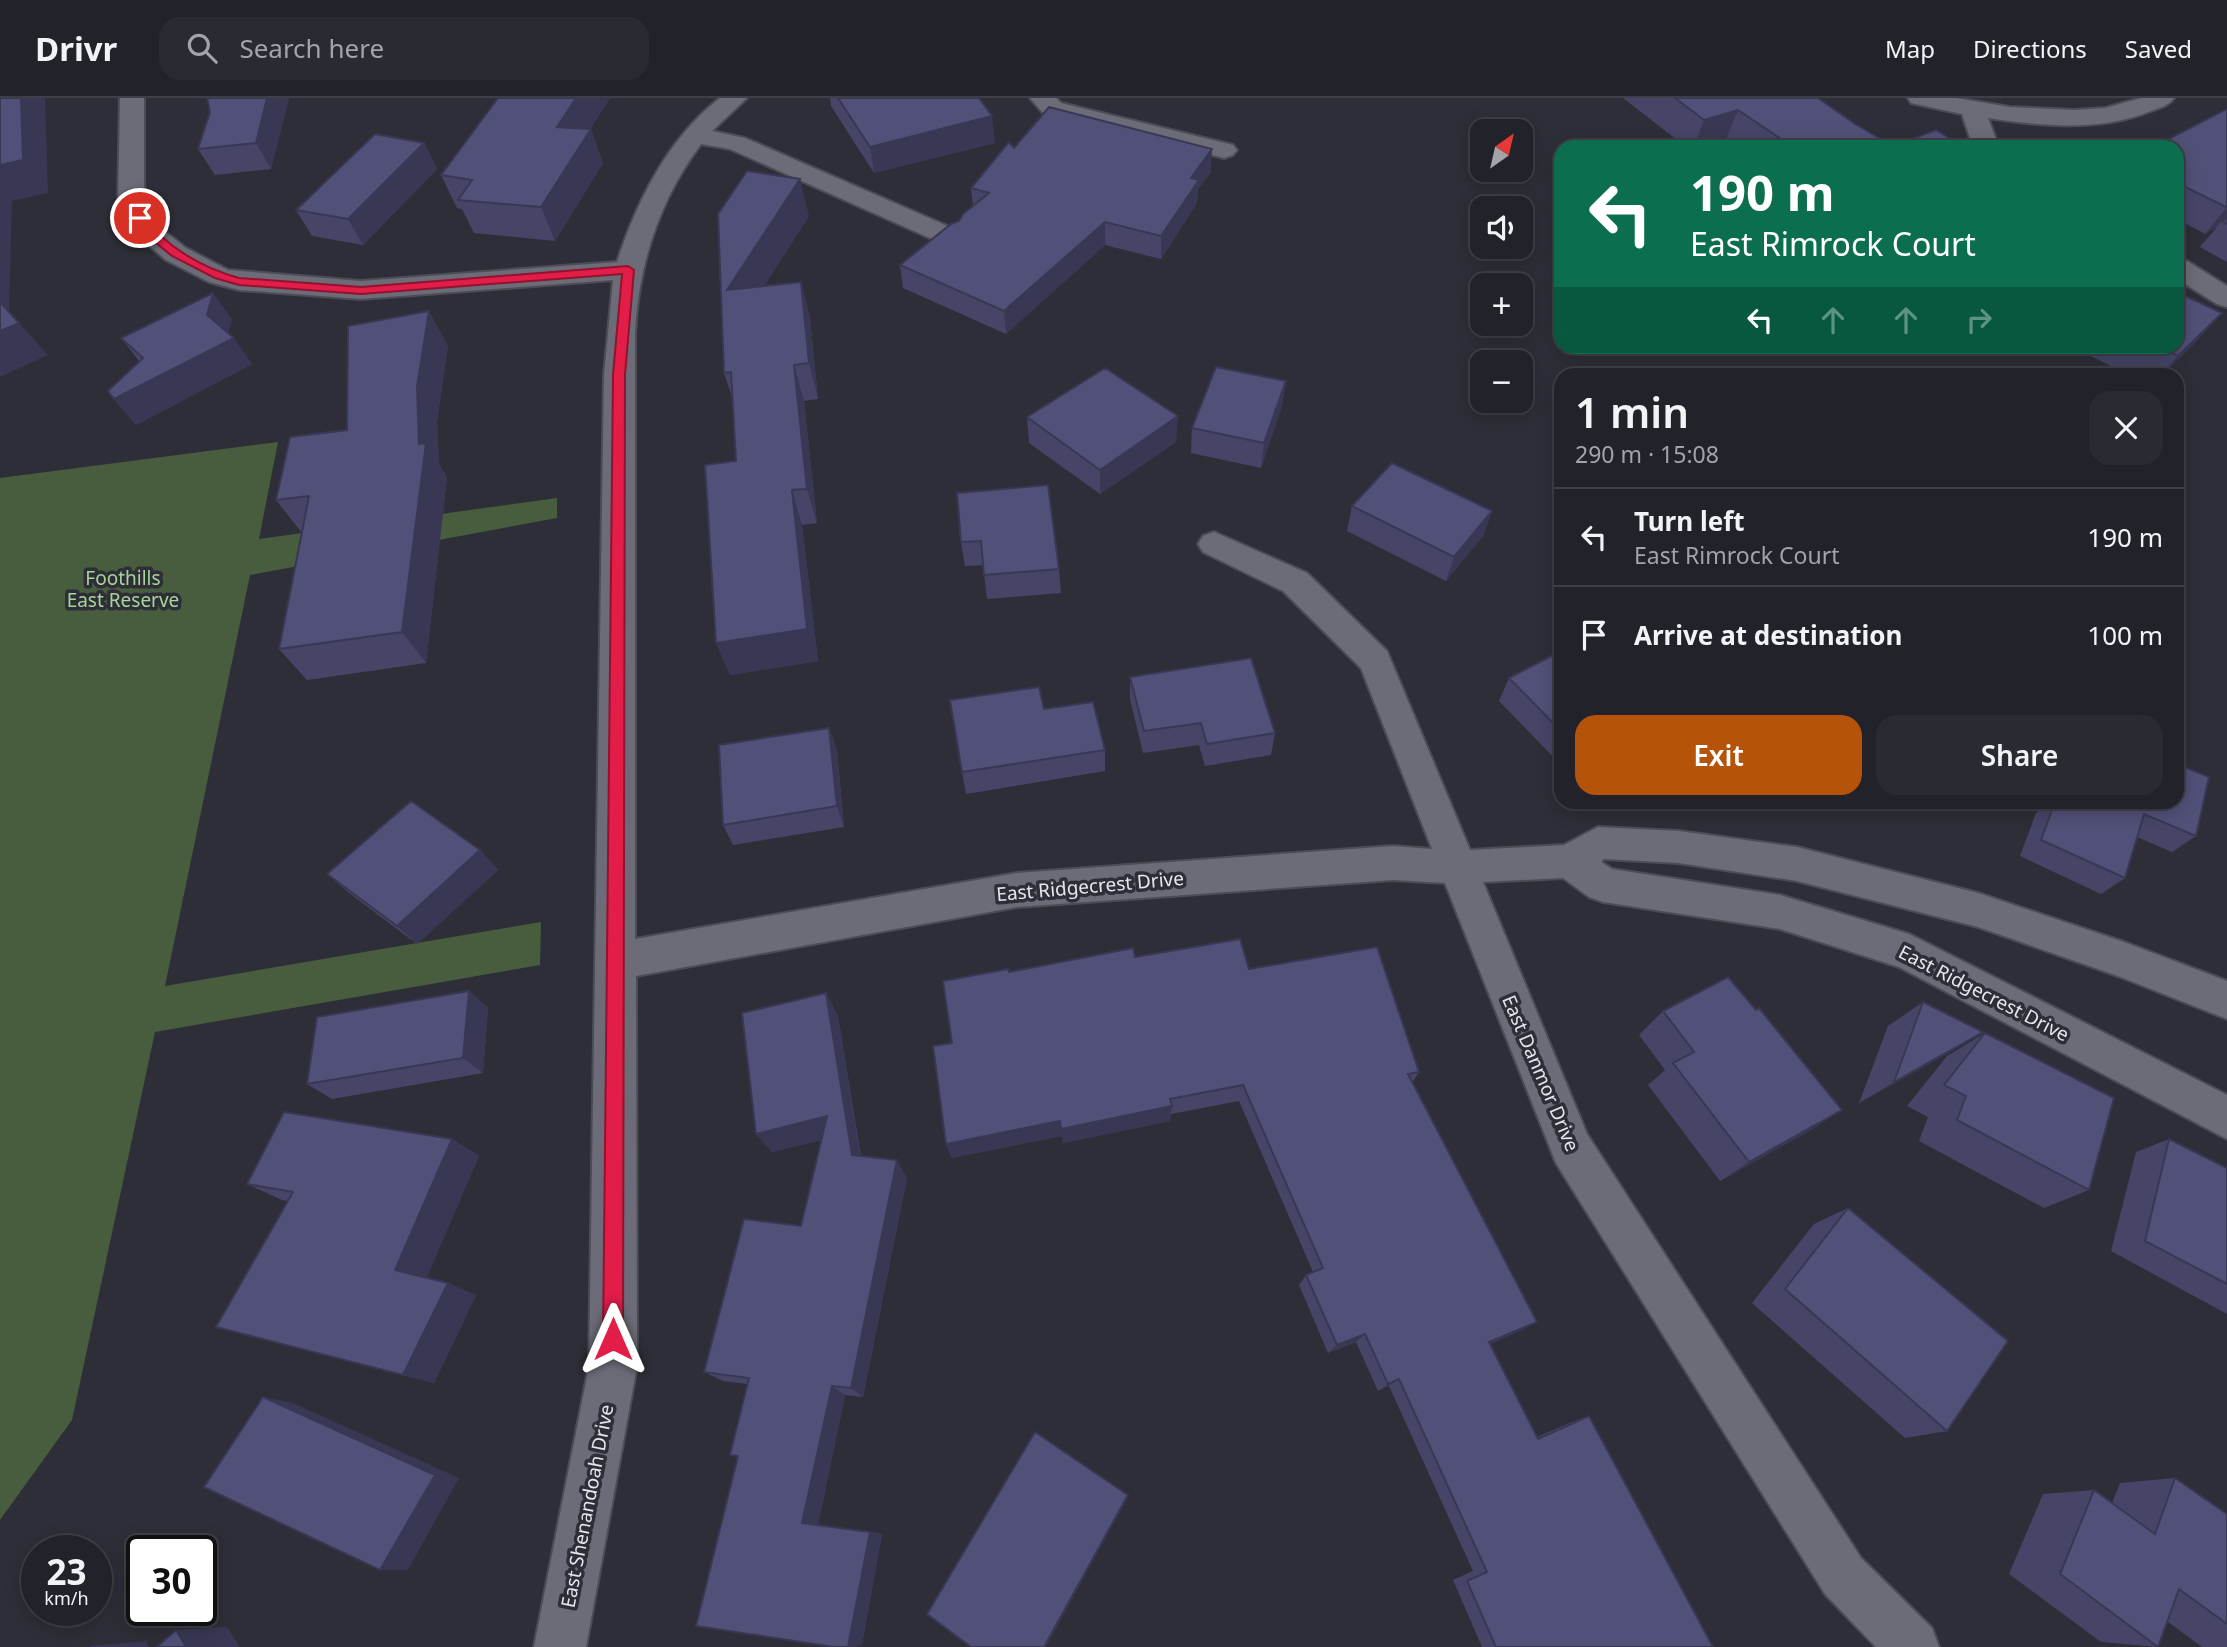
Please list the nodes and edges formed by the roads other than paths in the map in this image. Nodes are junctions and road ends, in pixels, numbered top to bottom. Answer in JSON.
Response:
{"nodes":[{"id":1,"x":132,"y":98,"type":"edge"},
{"id":2,"x":735,"y":98,"type":"edge"},
{"id":3,"x":1042,"y":98,"type":"edge"},
{"id":4,"x":1920,"y":98,"type":"edge"},
{"id":5,"x":2162,"y":98,"type":"edge"},
{"id":6,"x":1973,"y":109,"type":"junction"},
{"id":7,"x":695,"y":136,"type":"junction"},
{"id":8,"x":1984,"y":140,"type":"edge"},
{"id":9,"x":1224,"y":150,"type":"dead end"},
{"id":10,"x":950,"y":237,"type":"edge"},
{"id":11,"x":628,"y":270,"type":"junction"},
{"id":12,"x":2184,"y":271,"type":"edge"},
{"id":13,"x":2227,"y":298,"type":"edge"},
{"id":14,"x":1214,"y":544,"type":"dead end"},
{"id":15,"x":1570,"y":861,"type":"junction"},
{"id":16,"x":1457,"y":867,"type":"junction"},
{"id":17,"x":616,"y":961,"type":"junction"},
{"id":18,"x":2227,"y":1000,"type":"edge"},
{"id":19,"x":2227,"y":1118,"type":"edge"},
{"id":20,"x":560,"y":1647,"type":"edge"},
{"id":21,"x":1913,"y":1647,"type":"edge"}],
"edges":[{"from":1,"to":11,"type":"street"},
{"from":2,"to":7,"type":"street","name":"East Shenandoah Drive"},
{"from":3,"to":9,"type":"street"},
{"from":4,"to":6,"type":"street"},
{"from":5,"to":6,"type":"street"},
{"from":6,"to":8,"type":"street"},
{"from":7,"to":10,"type":"street"},
{"from":7,"to":11,"type":"street","name":"East Shenandoah Drive"},
{"from":11,"to":17,"type":"street","name":"East Shenandoah Drive"},
{"from":12,"to":13,"type":"street"},
{"from":14,"to":16,"type":"street","name":"East Danmor Drive"},
{"from":15,"to":16,"type":"street","name":"East Ridgecrest Drive"},
{"from":15,"to":18,"type":"street","name":"East Ridgecrest Drive"},
{"from":15,"to":19,"type":"street","name":"East Ridgecrest Drive"},
{"from":16,"to":17,"type":"street","name":"East Ridgecrest Drive"},
{"from":16,"to":21,"type":"street","name":"East Danmor Drive"},
{"from":17,"to":20,"type":"street","name":"East Shenandoah Drive"}]}
